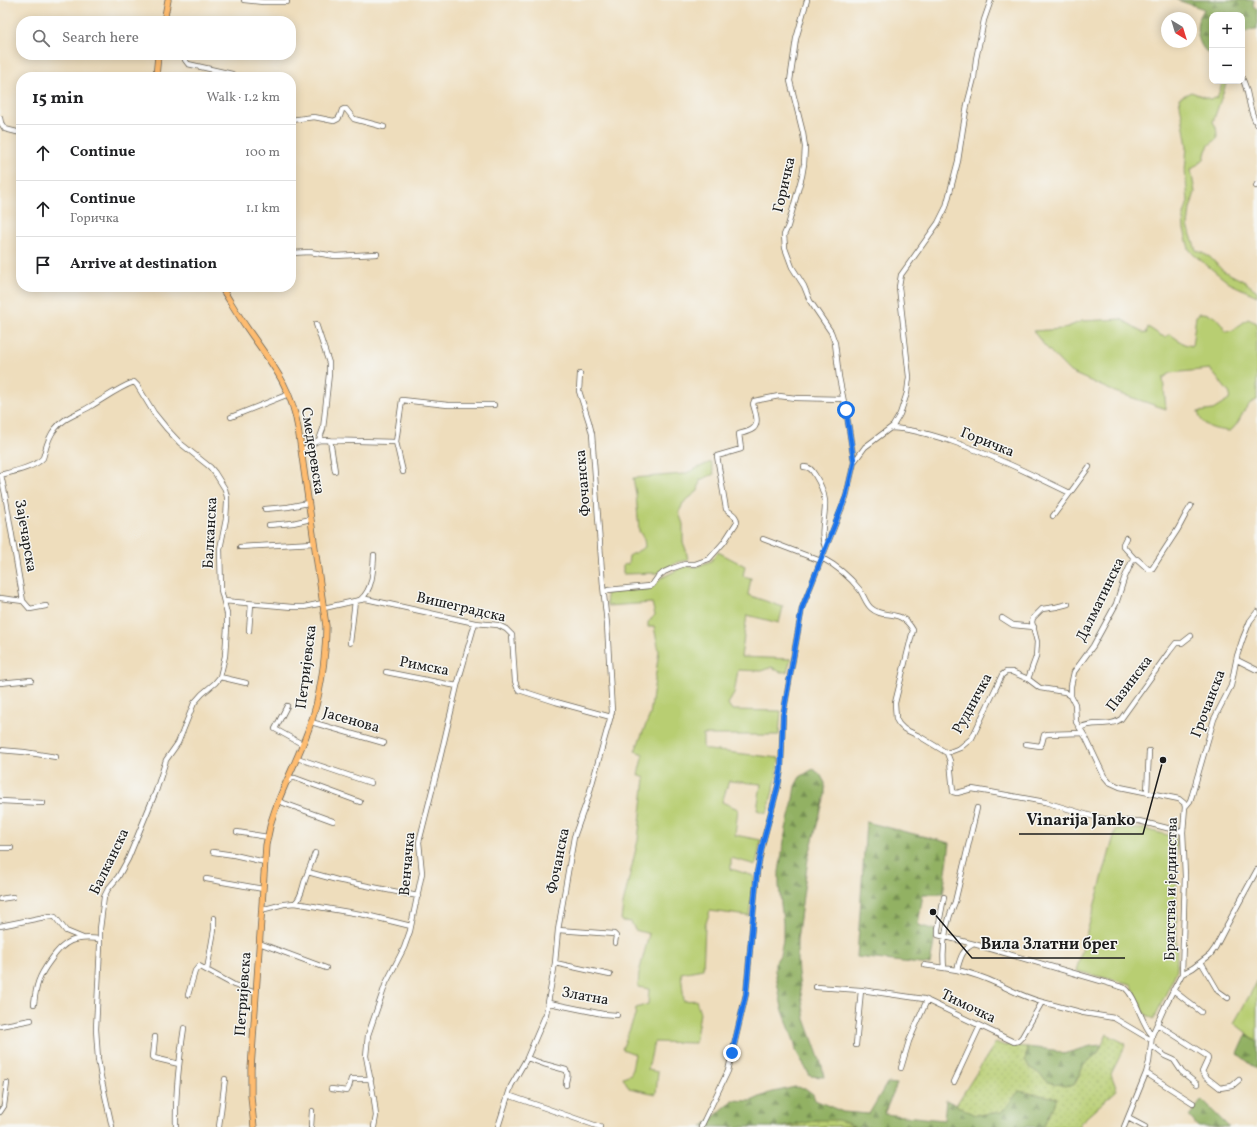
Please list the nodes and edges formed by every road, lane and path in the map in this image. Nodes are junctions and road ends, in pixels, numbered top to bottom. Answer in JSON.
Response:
{"nodes":[{"id":1,"x":168,"y":0,"type":"edge"},
{"id":2,"x":244,"y":0,"type":"edge"},
{"id":3,"x":807,"y":0,"type":"edge"},
{"id":4,"x":991,"y":0,"type":"edge"},
{"id":5,"x":287,"y":2,"type":"dead end"},
{"id":6,"x":165,"y":16,"type":"edge"},
{"id":7,"x":158,"y":60,"type":"edge"},
{"id":8,"x":185,"y":60,"type":"edge"},
{"id":9,"x":156,"y":72,"type":"edge"},
{"id":10,"x":223,"y":72,"type":"edge"},
{"id":11,"x":1245,"y":83,"type":"edge"},
{"id":12,"x":0,"y":118,"type":"edge"},
{"id":13,"x":296,"y":119,"type":"edge"},
{"id":14,"x":1257,"y":124,"type":"edge"},
{"id":15,"x":384,"y":127,"type":"dead end"},
{"id":16,"x":16,"y":132,"type":"edge"},
{"id":17,"x":296,"y":253,"type":"edge"},
{"id":18,"x":377,"y":254,"type":"dead end"},
{"id":19,"x":224,"y":292,"type":"edge"},
{"id":20,"x":316,"y":324,"type":"dead end"},
{"id":21,"x":580,"y":374,"type":"dead end"},
{"id":22,"x":289,"y":394,"type":"junction"},
{"id":23,"x":843,"y":399,"type":"junction"},
{"id":24,"x":494,"y":404,"type":"dead end"},
{"id":25,"x":82,"y":410,"type":"joint"},
{"id":26,"x":231,"y":417,"type":"dead end"},
{"id":27,"x":891,"y":428,"type":"junction"},
{"id":28,"x":319,"y":440,"type":"junction"},
{"id":29,"x":330,"y":440,"type":"junction"},
{"id":30,"x":396,"y":442,"type":"junction"},
{"id":31,"x":301,"y":450,"type":"junction"},
{"id":32,"x":854,"y":462,"type":"junction"},
{"id":33,"x":804,"y":467,"type":"dead end"},
{"id":34,"x":1090,"y":467,"type":"dead end"},
{"id":35,"x":335,"y":471,"type":"dead end"},
{"id":36,"x":403,"y":472,"type":"dead end"},
{"id":37,"x":1,"y":475,"type":"edge"},
{"id":38,"x":1070,"y":493,"type":"junction"},
{"id":39,"x":308,"y":503,"type":"junction"},
{"id":40,"x":1192,"y":506,"type":"dead end"},
{"id":41,"x":265,"y":509,"type":"dead end"},
{"id":42,"x":1053,"y":516,"type":"dead end"},
{"id":43,"x":310,"y":519,"type":"junction"},
{"id":44,"x":269,"y":525,"type":"dead end"},
{"id":45,"x":1126,"y":538,"type":"dead end"},
{"id":46,"x":762,"y":539,"type":"dead end"},
{"id":47,"x":314,"y":543,"type":"junction"},
{"id":48,"x":240,"y":547,"type":"dead end"},
{"id":49,"x":825,"y":547,"type":"junction"},
{"id":50,"x":374,"y":555,"type":"dead end"},
{"id":51,"x":1134,"y":558,"type":"junction"},
{"id":52,"x":821,"y":559,"type":"junction"},
{"id":53,"x":604,"y":593,"type":"junction"},
{"id":54,"x":0,"y":598,"type":"edge"},
{"id":55,"x":361,"y":599,"type":"junction"},
{"id":56,"x":355,"y":600,"type":"junction"},
{"id":57,"x":23,"y":601,"type":"junction"},
{"id":58,"x":224,"y":602,"type":"junction"},
{"id":59,"x":251,"y":604,"type":"junction"},
{"id":60,"x":1068,"y":604,"type":"dead end"},
{"id":61,"x":46,"y":606,"type":"dead end"},
{"id":62,"x":323,"y":606,"type":"junction"},
{"id":63,"x":1257,"y":612,"type":"edge"},
{"id":64,"x":1002,"y":618,"type":"dead end"},
{"id":65,"x":475,"y":623,"type":"junction"},
{"id":66,"x":1034,"y":627,"type":"junction"},
{"id":67,"x":249,"y":630,"type":"dead end"},
{"id":68,"x":1191,"y":636,"type":"dead end"},
{"id":69,"x":350,"y":644,"type":"dead end"},
{"id":70,"x":1236,"y":660,"type":"junction"},
{"id":71,"x":1257,"y":670,"type":"edge"},
{"id":72,"x":386,"y":672,"type":"dead end"},
{"id":73,"x":220,"y":677,"type":"junction"},
{"id":74,"x":1028,"y":679,"type":"junction"},
{"id":75,"x":30,"y":680,"type":"dead end"},
{"id":76,"x":0,"y":683,"type":"edge"},
{"id":77,"x":246,"y":683,"type":"dead end"},
{"id":78,"x":457,"y":686,"type":"junction"},
{"id":79,"x":1071,"y":696,"type":"junction"},
{"id":80,"x":287,"y":706,"type":"dead end"},
{"id":81,"x":611,"y":717,"type":"junction"},
{"id":82,"x":311,"y":722,"type":"junction"},
{"id":83,"x":1080,"y":728,"type":"junction"},
{"id":84,"x":1083,"y":733,"type":"junction"},
{"id":85,"x":384,"y":742,"type":"dead end"},
{"id":86,"x":302,"y":744,"type":"junction"},
{"id":87,"x":1026,"y":744,"type":"dead end"},
{"id":88,"x":0,"y":750,"type":"edge"},
{"id":89,"x":1149,"y":751,"type":"dead end"},
{"id":90,"x":947,"y":753,"type":"junction"},
{"id":91,"x":56,"y":757,"type":"dead end"},
{"id":92,"x":297,"y":758,"type":"junction"},
{"id":93,"x":286,"y":782,"type":"junction"},
{"id":94,"x":371,"y":783,"type":"dead end"},
{"id":95,"x":1147,"y":792,"type":"junction"},
{"id":96,"x":0,"y":801,"type":"edge"},
{"id":97,"x":278,"y":801,"type":"junction"},
{"id":98,"x":360,"y":802,"type":"dead end"},
{"id":99,"x":43,"y":803,"type":"dead end"},
{"id":100,"x":1185,"y":806,"type":"junction"},
{"id":101,"x":977,"y":808,"type":"dead end"},
{"id":102,"x":333,"y":821,"type":"dead end"},
{"id":103,"x":237,"y":832,"type":"dead end"},
{"id":104,"x":1183,"y":832,"type":"junction"},
{"id":105,"x":268,"y":837,"type":"junction"},
{"id":106,"x":0,"y":848,"type":"edge"},
{"id":107,"x":11,"y":848,"type":"dead end"},
{"id":108,"x":213,"y":852,"type":"dead end"},
{"id":109,"x":315,"y":853,"type":"dead end"},
{"id":110,"x":265,"y":862,"type":"junction"},
{"id":111,"x":1257,"y":870,"type":"edge"},
{"id":112,"x":308,"y":872,"type":"junction"},
{"id":113,"x":206,"y":879,"type":"dead end"},
{"id":114,"x":263,"y":889,"type":"junction"},
{"id":115,"x":418,"y":896,"type":"junction"},
{"id":116,"x":13,"y":897,"type":"dead end"},
{"id":117,"x":944,"y":897,"type":"dead end"},
{"id":118,"x":0,"y":899,"type":"edge"},
{"id":119,"x":295,"y":903,"type":"junction"},
{"id":120,"x":261,"y":910,"type":"junction"},
{"id":121,"x":214,"y":918,"type":"dead end"},
{"id":122,"x":0,"y":926,"type":"edge"},
{"id":123,"x":411,"y":926,"type":"junction"},
{"id":124,"x":558,"y":930,"type":"junction"},
{"id":125,"x":945,"y":937,"type":"junction"},
{"id":126,"x":83,"y":938,"type":"junction"},
{"id":127,"x":100,"y":939,"type":"junction"},
{"id":128,"x":259,"y":943,"type":"junction"},
{"id":129,"x":615,"y":943,"type":"dead end"},
{"id":130,"x":974,"y":944,"type":"junction"},
{"id":131,"x":1201,"y":962,"type":"junction"},
{"id":132,"x":555,"y":963,"type":"junction"},
{"id":133,"x":924,"y":965,"type":"dead end"},
{"id":134,"x":326,"y":968,"type":"dead end"},
{"id":135,"x":944,"y":968,"type":"junction"},
{"id":136,"x":207,"y":970,"type":"junction"},
{"id":137,"x":957,"y":970,"type":"junction"},
{"id":138,"x":1182,"y":974,"type":"junction"},
{"id":139,"x":610,"y":975,"type":"dead end"},
{"id":140,"x":816,"y":987,"type":"dead end"},
{"id":141,"x":861,"y":990,"type":"junction"},
{"id":142,"x":1173,"y":990,"type":"junction"},
{"id":143,"x":256,"y":993,"type":"junction"},
{"id":144,"x":188,"y":995,"type":"dead end"},
{"id":145,"x":1228,"y":998,"type":"dead end"},
{"id":146,"x":927,"y":1000,"type":"junction"},
{"id":147,"x":1042,"y":1002,"type":"junction"},
{"id":148,"x":549,"y":1003,"type":"junction"},
{"id":149,"x":34,"y":1004,"type":"dead end"},
{"id":150,"x":1201,"y":1012,"type":"dead end"},
{"id":151,"x":617,"y":1015,"type":"dead end"},
{"id":152,"x":31,"y":1020,"type":"dead end"},
{"id":153,"x":1157,"y":1024,"type":"junction"},
{"id":154,"x":0,"y":1026,"type":"edge"},
{"id":155,"x":980,"y":1026,"type":"junction"},
{"id":156,"x":184,"y":1028,"type":"dead end"},
{"id":157,"x":155,"y":1037,"type":"dead end"},
{"id":158,"x":1152,"y":1040,"type":"junction"},
{"id":159,"x":856,"y":1045,"type":"dead end"},
{"id":160,"x":528,"y":1058,"type":"junction"},
{"id":161,"x":179,"y":1064,"type":"junction"},
{"id":162,"x":901,"y":1068,"type":"dead end"},
{"id":163,"x":1146,"y":1073,"type":"junction"},
{"id":164,"x":225,"y":1079,"type":"dead end"},
{"id":165,"x":371,"y":1079,"type":"junction"},
{"id":166,"x":1239,"y":1080,"type":"dead end"},
{"id":167,"x":954,"y":1082,"type":"dead end"},
{"id":168,"x":7,"y":1083,"type":"dead end"},
{"id":169,"x":1197,"y":1084,"type":"dead end"},
{"id":170,"x":566,"y":1085,"type":"dead end"},
{"id":171,"x":331,"y":1089,"type":"dead end"},
{"id":172,"x":508,"y":1095,"type":"junction"},
{"id":173,"x":1193,"y":1103,"type":"dead end"},
{"id":174,"x":312,"y":1111,"type":"dead end"},
{"id":175,"x":0,"y":1112,"type":"edge"},
{"id":176,"x":1128,"y":1118,"type":"junction"},
{"id":177,"x":112,"y":1127,"type":"edge"},
{"id":178,"x":176,"y":1127,"type":"edge"},
{"id":179,"x":219,"y":1127,"type":"edge"},
{"id":180,"x":254,"y":1127,"type":"edge"},
{"id":181,"x":311,"y":1127,"type":"edge"},
{"id":182,"x":374,"y":1127,"type":"edge"},
{"id":183,"x":498,"y":1127,"type":"edge"},
{"id":184,"x":600,"y":1127,"type":"edge"},
{"id":185,"x":701,"y":1127,"type":"edge"},
{"id":186,"x":1124,"y":1127,"type":"edge"},
{"id":187,"x":1145,"y":1127,"type":"edge"}],
"edges":[{"from":1,"to":6,"type":"main road"},
{"from":2,"to":5,"type":"street"},
{"from":3,"to":23,"type":"street","name":"Горичка"},
{"from":4,"to":27,"type":"street"},
{"from":7,"to":9,"type":"main road"},
{"from":8,"to":10,"type":"street"},
{"from":11,"to":14,"type":"street"},
{"from":12,"to":16,"type":"street"},
{"from":13,"to":15,"type":"street"},
{"from":17,"to":18,"type":"street"},
{"from":19,"to":22,"type":"main road","name":"Смедеревска"},
{"from":20,"to":28,"type":"street"},
{"from":21,"to":53,"type":"street","name":"Фочанска"},
{"from":22,"to":26,"type":"street"},
{"from":22,"to":31,"type":"main road","name":"Смедеревска"},
{"from":23,"to":32,"type":"street","name":"Горичка"},
{"from":23,"to":53,"type":"street"},
{"from":24,"to":30,"type":"street"},
{"from":25,"to":37,"type":"street","name":"Зајечарска"},
{"from":25,"to":58,"type":"street","name":"Балканска"},
{"from":27,"to":32,"type":"street"},
{"from":27,"to":38,"type":"street","name":"Горичка"},
{"from":28,"to":29,"type":"street"},
{"from":28,"to":31,"type":"street"},
{"from":29,"to":30,"type":"street"},
{"from":29,"to":35,"type":"street"},
{"from":30,"to":36,"type":"street"},
{"from":31,"to":39,"type":"main road","name":"Смедеревска"},
{"from":32,"to":49,"type":"street"},
{"from":33,"to":49,"type":"street"},
{"from":34,"to":38,"type":"street"},
{"from":37,"to":57,"type":"street","name":"Зајечарска"},
{"from":38,"to":42,"type":"street"},
{"from":39,"to":41,"type":"street"},
{"from":39,"to":43,"type":"main road","name":"Смедеревска"},
{"from":40,"to":51,"type":"street","name":"Далматинска"},
{"from":43,"to":44,"type":"street"},
{"from":43,"to":47,"type":"main road","name":"Смедеревска"},
{"from":45,"to":51,"type":"street"},
{"from":46,"to":52,"type":"street"},
{"from":47,"to":48,"type":"street"},
{"from":47,"to":62,"type":"main road","name":"Петријевска"},
{"from":49,"to":52,"type":"street"},
{"from":50,"to":55,"type":"street"},
{"from":51,"to":79,"type":"street","name":"Далматинска"},
{"from":52,"to":90,"type":"street"},
{"from":52,"to":185,"type":"street"},
{"from":53,"to":81,"type":"street","name":"Фочанска"},
{"from":54,"to":57,"type":"street"},
{"from":55,"to":56,"type":"street","name":"Вишеградска"},
{"from":55,"to":65,"type":"street","name":"Вишеградска"},
{"from":56,"to":62,"type":"street","name":"Вишеградска"},
{"from":56,"to":69,"type":"street"},
{"from":57,"to":61,"type":"street"},
{"from":58,"to":59,"type":"street","name":"Вишеградска"},
{"from":58,"to":73,"type":"street","name":"Балканска"},
{"from":59,"to":62,"type":"street","name":"Вишеградска"},
{"from":59,"to":67,"type":"street"},
{"from":60,"to":66,"type":"street"},
{"from":62,"to":82,"type":"main road","name":"Петријевска"},
{"from":63,"to":70,"type":"street","name":"Грочанска"},
{"from":64,"to":66,"type":"street"},
{"from":65,"to":78,"type":"street","name":"Венчачка"},
{"from":65,"to":81,"type":"street","name":"Вишеградска"},
{"from":66,"to":74,"type":"street"},
{"from":68,"to":83,"type":"street","name":"Пазинска"},
{"from":70,"to":71,"type":"street"},
{"from":70,"to":100,"type":"street","name":"Грочанска"},
{"from":72,"to":78,"type":"street","name":"Римска"},
{"from":73,"to":77,"type":"street"},
{"from":73,"to":127,"type":"street","name":"Балканска"},
{"from":74,"to":79,"type":"street","name":"Рудничка"},
{"from":74,"to":90,"type":"street","name":"Рудничка"},
{"from":75,"to":76,"type":"street"},
{"from":78,"to":115,"type":"street","name":"Венчачка"},
{"from":79,"to":83,"type":"street"},
{"from":80,"to":86,"type":"street","name":"Петријевска"},
{"from":81,"to":124,"type":"street","name":"Фочанска"},
{"from":82,"to":85,"type":"street","name":"Јасенова"},
{"from":82,"to":86,"type":"main road","name":"Петријевска"},
{"from":83,"to":84,"type":"street"},
{"from":84,"to":87,"type":"street"},
{"from":84,"to":95,"type":"street"},
{"from":86,"to":92,"type":"main road","name":"Петријевска"},
{"from":88,"to":91,"type":"street"},
{"from":89,"to":95,"type":"street"},
{"from":90,"to":104,"type":"street"},
{"from":92,"to":93,"type":"main road","name":"Петријевска"},
{"from":92,"to":94,"type":"street"},
{"from":93,"to":97,"type":"main road","name":"Петријевска"},
{"from":93,"to":98,"type":"street"},
{"from":95,"to":100,"type":"street"},
{"from":96,"to":99,"type":"street"},
{"from":97,"to":102,"type":"street"},
{"from":97,"to":105,"type":"main road","name":"Петријевска"},
{"from":100,"to":104,"type":"street","name":"Братства и јединства"},
{"from":101,"to":125,"type":"street"},
{"from":103,"to":105,"type":"street"},
{"from":104,"to":138,"type":"street","name":"Братства и јединства"},
{"from":105,"to":110,"type":"main road","name":"Петријевска"},
{"from":106,"to":107,"type":"street"},
{"from":108,"to":110,"type":"street"},
{"from":109,"to":112,"type":"street"},
{"from":110,"to":114,"type":"main road","name":"Петријевска"},
{"from":111,"to":131,"type":"street"},
{"from":112,"to":115,"type":"street"},
{"from":112,"to":119,"type":"street"},
{"from":113,"to":114,"type":"street"},
{"from":114,"to":120,"type":"main road","name":"Петријевска"},
{"from":115,"to":123,"type":"street","name":"Венчачка"},
{"from":116,"to":118,"type":"street"},
{"from":117,"to":125,"type":"street"},
{"from":119,"to":120,"type":"street"},
{"from":119,"to":123,"type":"street"},
{"from":120,"to":128,"type":"main road","name":"Петријевска"},
{"from":121,"to":136,"type":"street"},
{"from":122,"to":126,"type":"street"},
{"from":123,"to":165,"type":"street","name":"Венчачка"},
{"from":124,"to":129,"type":"street"},
{"from":124,"to":132,"type":"street","name":"Фочанска"},
{"from":125,"to":130,"type":"street"},
{"from":125,"to":135,"type":"street"},
{"from":126,"to":127,"type":"street"},
{"from":126,"to":149,"type":"street"},
{"from":127,"to":177,"type":"street","name":"Балканска"},
{"from":128,"to":134,"type":"street"},
{"from":128,"to":143,"type":"main road","name":"Петријевска"},
{"from":130,"to":137,"type":"street","name":"Тимочка"},
{"from":130,"to":158,"type":"street"},
{"from":131,"to":138,"type":"street"},
{"from":131,"to":145,"type":"street"},
{"from":132,"to":139,"type":"street"},
{"from":132,"to":148,"type":"street","name":"Фочанска"},
{"from":133,"to":135,"type":"street"},
{"from":135,"to":137,"type":"street"},
{"from":136,"to":143,"type":"street"},
{"from":136,"to":144,"type":"street"},
{"from":137,"to":147,"type":"street","name":"Тимочка"},
{"from":138,"to":142,"type":"street","name":"Братства и јединства"},
{"from":140,"to":141,"type":"street","name":"Тимочка"},
{"from":141,"to":146,"type":"street","name":"Тимочка"},
{"from":141,"to":159,"type":"street"},
{"from":142,"to":150,"type":"street"},
{"from":142,"to":153,"type":"street","name":"Братства и јединства"},
{"from":143,"to":180,"type":"main road","name":"Петријевска"},
{"from":146,"to":155,"type":"street","name":"Тимочка"},
{"from":146,"to":162,"type":"street"},
{"from":147,"to":155,"type":"street","name":"Тимочка"},
{"from":147,"to":158,"type":"street","name":"Тимочка"},
{"from":148,"to":151,"type":"street","name":"Златна"},
{"from":148,"to":160,"type":"street","name":"Фочанска"},
{"from":152,"to":154,"type":"street"},
{"from":153,"to":158,"type":"street","name":"Братства и јединства"},
{"from":153,"to":166,"type":"street"},
{"from":155,"to":167,"type":"street"},
{"from":156,"to":161,"type":"street"},
{"from":157,"to":161,"type":"street"},
{"from":158,"to":163,"type":"street","name":"Братства и јединства"},
{"from":158,"to":169,"type":"street","name":"Тимочка"},
{"from":160,"to":170,"type":"street"},
{"from":160,"to":172,"type":"street","name":"Фочанска"},
{"from":161,"to":178,"type":"street"},
{"from":163,"to":173,"type":"street"},
{"from":163,"to":176,"type":"street","name":"Братства и јединства"},
{"from":164,"to":179,"type":"street"},
{"from":165,"to":171,"type":"street"},
{"from":165,"to":182,"type":"street","name":"Венчачка"},
{"from":168,"to":175,"type":"street"},
{"from":172,"to":183,"type":"street","name":"Фочанска"},
{"from":172,"to":184,"type":"street"},
{"from":174,"to":181,"type":"street"},
{"from":176,"to":186,"type":"street","name":"Братства и јединства"},
{"from":176,"to":187,"type":"street"}]}
